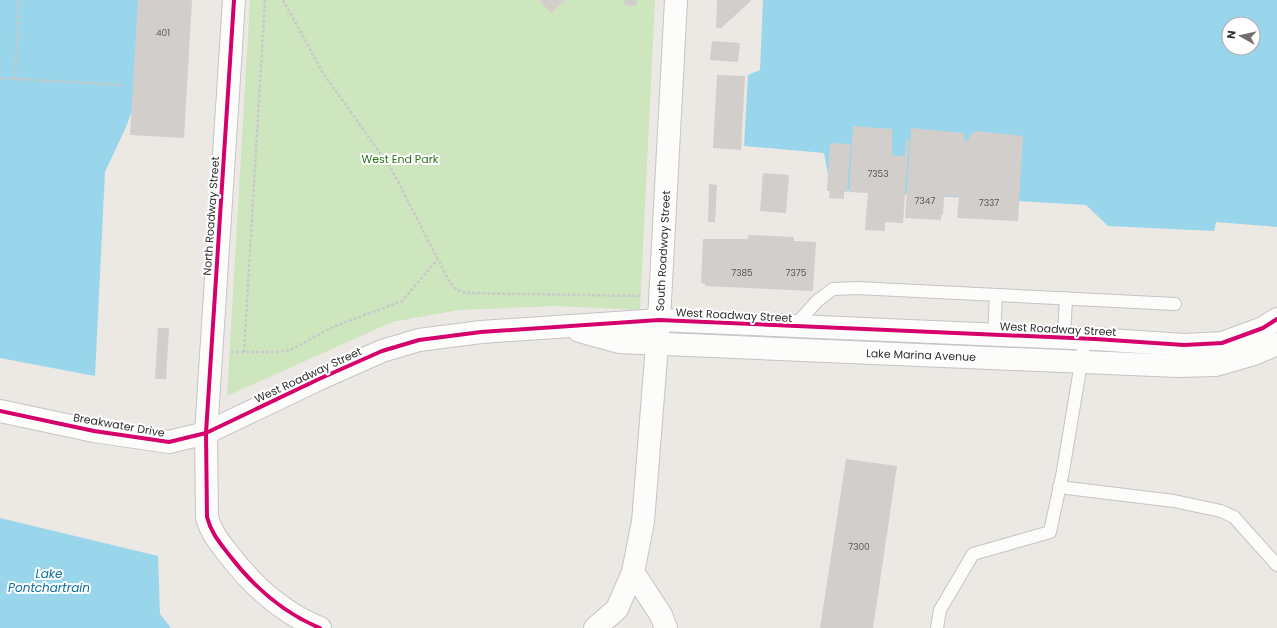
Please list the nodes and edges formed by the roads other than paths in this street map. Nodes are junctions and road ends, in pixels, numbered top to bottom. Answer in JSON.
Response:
{"nodes":[{"id":1,"x":234,"y":0,"type":"edge"},
{"id":2,"x":676,"y":0,"type":"edge"},
{"id":3,"x":996,"y":295,"type":"junction"},
{"id":4,"x":1066,"y":298,"type":"junction"},
{"id":5,"x":1175,"y":304,"type":"dead end"},
{"id":6,"x":1277,"y":319,"type":"edge"},
{"id":7,"x":659,"y":320,"type":"junction"},
{"id":8,"x":563,"y":327,"type":"junction"},
{"id":9,"x":794,"y":327,"type":"junction"},
{"id":10,"x":994,"y":335,"type":"junction"},
{"id":11,"x":1074,"y":339,"type":"junction"},
{"id":12,"x":657,"y":343,"type":"junction"},
{"id":13,"x":1277,"y":344,"type":"edge"},
{"id":14,"x":1082,"y":361,"type":"junction"},
{"id":15,"x":0,"y":411,"type":"edge"},
{"id":16,"x":206,"y":433,"type":"junction"},
{"id":17,"x":1059,"y":487,"type":"junction"},
{"id":18,"x":1277,"y":565,"type":"edge"},
{"id":19,"x":633,"y":572,"type":"junction"},
{"id":20,"x":320,"y":628,"type":"edge"},
{"id":21,"x":595,"y":628,"type":"edge"},
{"id":22,"x":666,"y":628,"type":"edge"},
{"id":23,"x":937,"y":628,"type":"edge"}],
"edges":[{"from":1,"to":16,"type":"street","name":"North Roadway Street"},
{"from":2,"to":7,"type":"street","name":"South Roadway Street"},
{"from":3,"to":4,"type":"lane"},
{"from":3,"to":9,"type":"lane"},
{"from":3,"to":10,"type":"lane"},
{"from":4,"to":5,"type":"lane"},
{"from":4,"to":11,"type":"lane"},
{"from":6,"to":11,"type":"street","name":"West Roadway Street"},
{"from":7,"to":8,"type":"street","name":"West Roadway Street"},
{"from":7,"to":9,"type":"street","name":"West Roadway Street"},
{"from":7,"to":12,"type":"street","name":"South Roadway Street"},
{"from":8,"to":12,"type":"street","name":"Lake Marina Avenue"},
{"from":8,"to":16,"type":"street","name":"West Roadway Street"},
{"from":9,"to":10,"type":"street","name":"West Roadway Street"},
{"from":10,"to":11,"type":"street","name":"West Roadway Street"},
{"from":11,"to":14,"type":"lane"},
{"from":12,"to":14,"type":"street","name":"Lake Marina Avenue"},
{"from":12,"to":19,"type":"street","name":"South Roadway Street"},
{"from":13,"to":14,"type":"street","name":"Lake Marina Avenue"},
{"from":14,"to":17,"type":"lane"},
{"from":15,"to":16,"type":"street","name":"Breakwater Drive"},
{"from":16,"to":20,"type":"street"},
{"from":17,"to":18,"type":"lane"},
{"from":17,"to":23,"type":"lane"},
{"from":19,"to":21,"type":"street"},
{"from":19,"to":22,"type":"street"}]}
